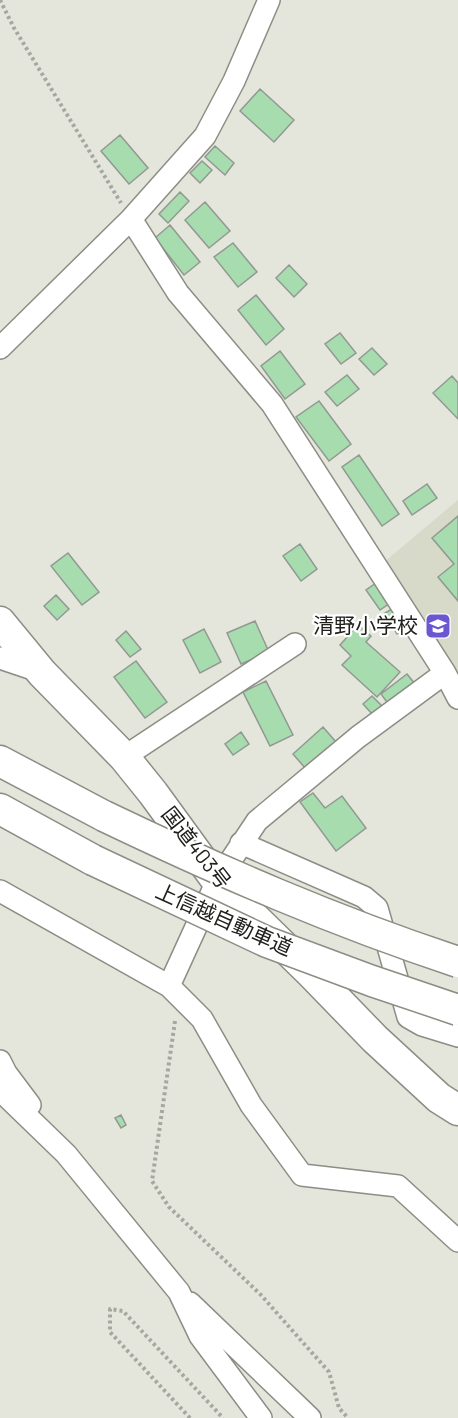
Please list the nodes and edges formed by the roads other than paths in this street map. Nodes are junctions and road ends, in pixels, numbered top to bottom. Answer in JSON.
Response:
{"nodes":[{"id":1,"x":269,"y":0,"type":"edge"},
{"id":2,"x":131,"y":219,"type":"junction"},
{"id":3,"x":0,"y":348,"type":"edge"},
{"id":4,"x":0,"y":622,"type":"edge"},
{"id":5,"x":295,"y":644,"type":"dead end"},
{"id":6,"x":0,"y":658,"type":"edge"},
{"id":7,"x":42,"y":673,"type":"junction"},
{"id":8,"x":445,"y":673,"type":"junction"},
{"id":9,"x":458,"y":698,"type":"edge"},
{"id":10,"x":124,"y":757,"type":"junction"},
{"id":11,"x":0,"y":761,"type":"edge"},
{"id":12,"x":0,"y":809,"type":"edge"},
{"id":13,"x":241,"y":843,"type":"junction"},
{"id":14,"x":217,"y":881,"type":"junction"},
{"id":15,"x":0,"y":891,"type":"edge"},
{"id":16,"x":458,"y":962,"type":"edge"},
{"id":17,"x":174,"y":991,"type":"junction"},
{"id":18,"x":458,"y":1010,"type":"edge"},
{"id":19,"x":458,"y":1036,"type":"edge"},
{"id":20,"x":0,"y":1061,"type":"edge"},
{"id":21,"x":0,"y":1090,"type":"edge"},
{"id":22,"x":458,"y":1110,"type":"edge"},
{"id":23,"x":66,"y":1154,"type":"junction"},
{"id":24,"x":458,"y":1241,"type":"edge"},
{"id":25,"x":179,"y":1292,"type":"junction"},
{"id":26,"x":261,"y":1418,"type":"edge"},
{"id":27,"x":310,"y":1418,"type":"edge"}],
"edges":[{"from":1,"to":2,"type":"street"},
{"from":2,"to":3,"type":"street"},
{"from":2,"to":8,"type":"street"},
{"from":4,"to":7,"type":"highway","name":"国道403号"},
{"from":5,"to":10,"type":"street"},
{"from":6,"to":7,"type":"street"},
{"from":7,"to":10,"type":"highway","name":"国道403号"},
{"from":8,"to":9,"type":"street"},
{"from":8,"to":13,"type":"street"},
{"from":10,"to":14,"type":"highway","name":"国道403号"},
{"from":11,"to":16,"type":"highway","name":"上信越自動車道","bridge":true},
{"from":12,"to":18,"type":"highway","name":"上信越自動車道","bridge":true},
{"from":13,"to":14,"type":"street"},
{"from":13,"to":19,"type":"street"},
{"from":14,"to":17,"type":"street"},
{"from":14,"to":22,"type":"highway","name":"国道403号"},
{"from":15,"to":17,"type":"street"},
{"from":17,"to":24,"type":"street"},
{"from":20,"to":23,"type":"street"},
{"from":21,"to":23,"type":"street"},
{"from":23,"to":25,"type":"street"},
{"from":25,"to":26,"type":"street"},
{"from":25,"to":27,"type":"street"}]}
